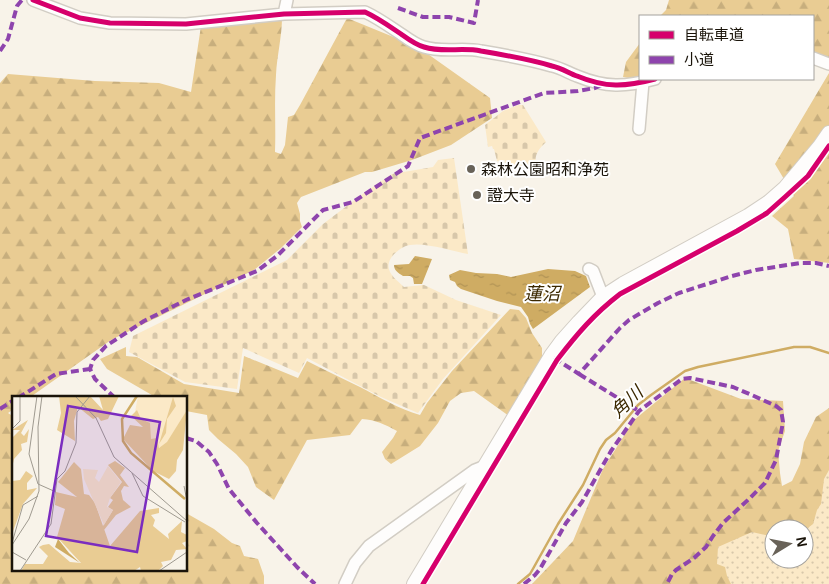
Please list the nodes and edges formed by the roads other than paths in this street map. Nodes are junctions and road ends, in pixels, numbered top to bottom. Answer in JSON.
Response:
{"nodes":[{"id":1,"x":33,"y":0,"type":"edge"},
{"id":2,"x":287,"y":0,"type":"edge"},
{"id":3,"x":284,"y":14,"type":"junction"},
{"id":4,"x":814,"y":58,"type":"edge"},
{"id":5,"x":829,"y":64,"type":"edge"},
{"id":6,"x":651,"y":80,"type":"edge"},
{"id":7,"x":642,"y":82,"type":"junction"},
{"id":8,"x":639,"y":129,"type":"dead end"},
{"id":9,"x":829,"y":133,"type":"edge"},
{"id":10,"x":589,"y":269,"type":"dead end"},
{"id":11,"x":604,"y":297,"type":"junction"},
{"id":12,"x":485,"y":466,"type":"junction"},
{"id":13,"x":345,"y":584,"type":"edge"},
{"id":14,"x":414,"y":584,"type":"edge"}],
"edges":[{"from":1,"to":3,"type":"street"},
{"from":2,"to":3,"type":"street"},
{"from":3,"to":7,"type":"street"},
{"from":4,"to":5,"type":"street"},
{"from":6,"to":7,"type":"street"},
{"from":7,"to":8,"type":"street"},
{"from":9,"to":11,"type":"main road"},
{"from":10,"to":11,"type":"street"},
{"from":11,"to":12,"type":"main road"},
{"from":12,"to":13,"type":"street"},
{"from":12,"to":14,"type":"main road"}]}
